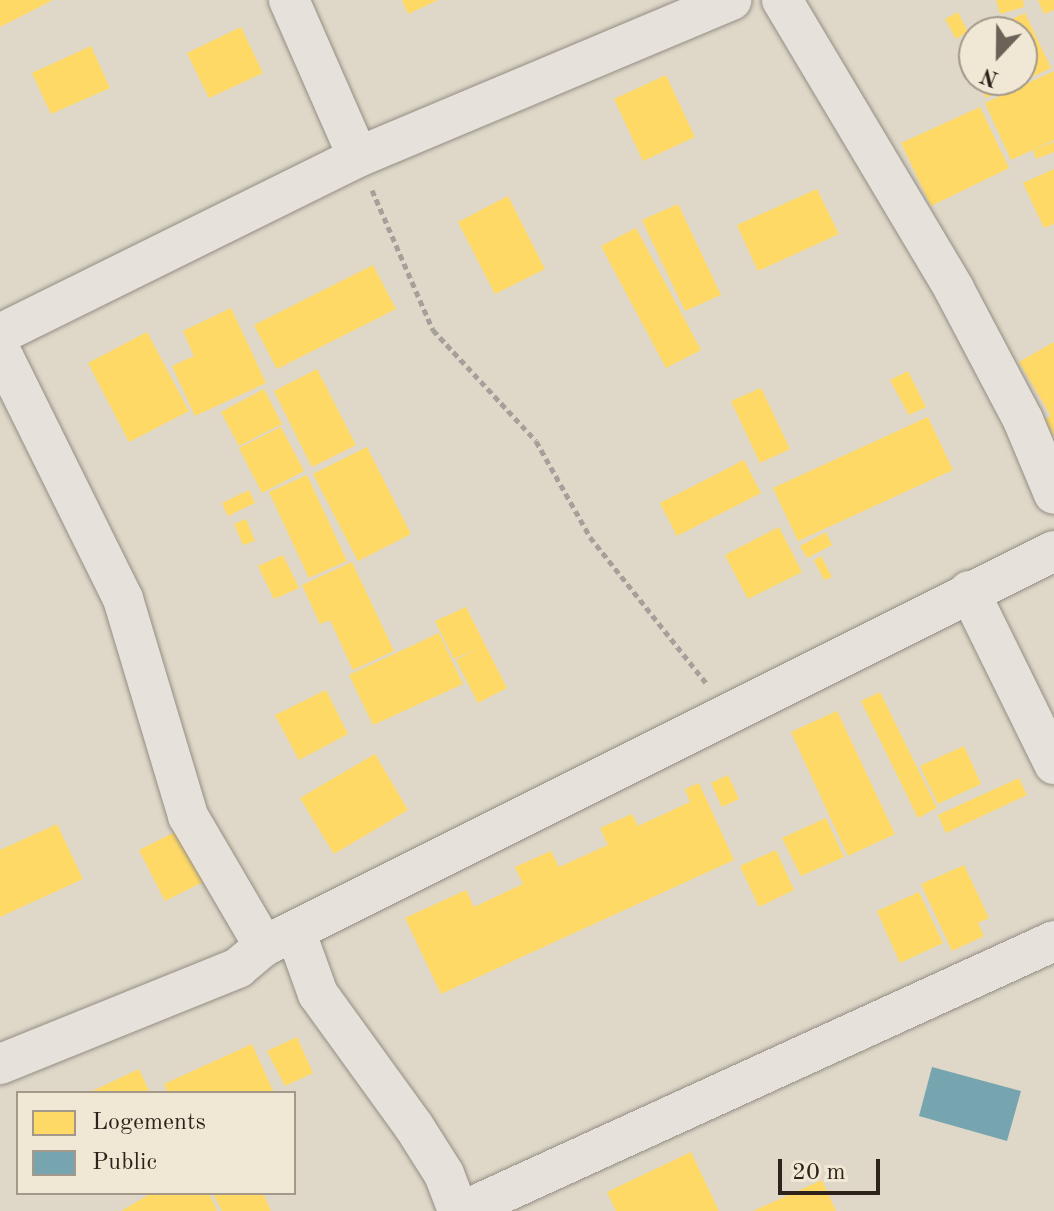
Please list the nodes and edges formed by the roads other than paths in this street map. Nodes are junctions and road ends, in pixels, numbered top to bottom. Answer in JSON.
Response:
{"nodes":[{"id":1,"x":289,"y":0,"type":"edge"},
{"id":2,"x":731,"y":0,"type":"edge"},
{"id":3,"x":782,"y":0,"type":"edge"},
{"id":4,"x":358,"y":157,"type":"junction"},
{"id":5,"x":0,"y":334,"type":"edge"},
{"id":6,"x":0,"y":350,"type":"edge"},
{"id":7,"x":1054,"y":494,"type":"edge"},
{"id":8,"x":1054,"y":551,"type":"edge"},
{"id":9,"x":969,"y":591,"type":"junction"},
{"id":10,"x":1054,"y":764,"type":"edge"},
{"id":11,"x":280,"y":939,"type":"junction"},
{"id":12,"x":1054,"y":941,"type":"edge"},
{"id":13,"x":10,"y":1052,"type":"edge"},
{"id":14,"x":461,"y":1211,"type":"edge"}],
"edges":[{"from":1,"to":4,"type":"street"},
{"from":2,"to":4,"type":"street"},
{"from":3,"to":7,"type":"street"},
{"from":4,"to":5,"type":"street"},
{"from":6,"to":11,"type":"street"},
{"from":8,"to":9,"type":"street"},
{"from":9,"to":10,"type":"street"},
{"from":9,"to":11,"type":"street"},
{"from":11,"to":13,"type":"street"},
{"from":11,"to":14,"type":"street"},
{"from":12,"to":14,"type":"street"}]}
